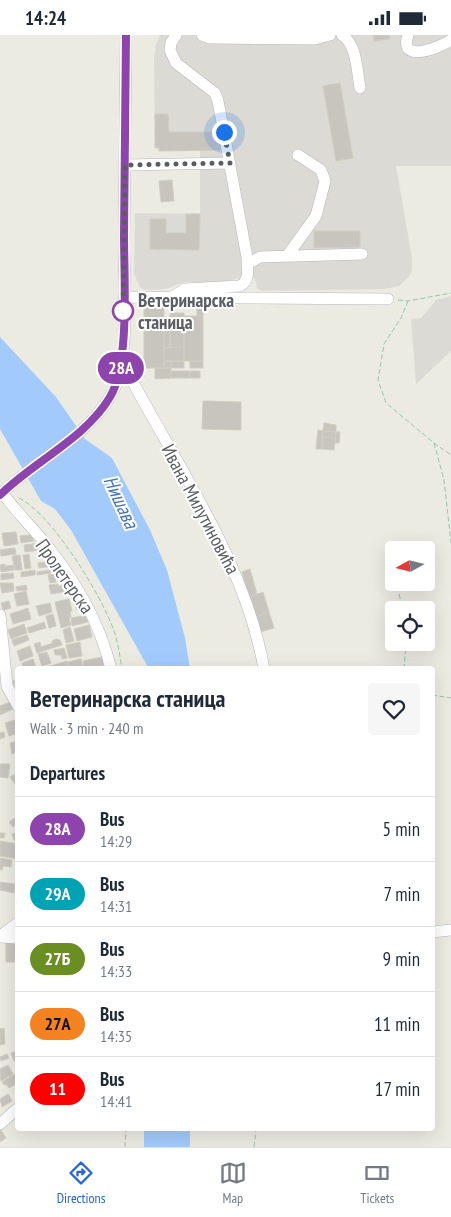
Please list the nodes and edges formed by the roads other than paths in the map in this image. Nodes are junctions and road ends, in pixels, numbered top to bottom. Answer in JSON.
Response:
{"nodes":[{"id":1,"x":126,"y":35,"type":"edge"},
{"id":2,"x":176,"y":35,"type":"edge"},
{"id":3,"x":202,"y":35,"type":"edge"},
{"id":4,"x":330,"y":35,"type":"edge"},
{"id":5,"x":342,"y":35,"type":"edge"},
{"id":6,"x":408,"y":35,"type":"edge"},
{"id":7,"x":448,"y":35,"type":"edge"},
{"id":8,"x":451,"y":39,"type":"edge"},
{"id":9,"x":360,"y":88,"type":"dead end"},
{"id":10,"x":298,"y":155,"type":"dead end"},
{"id":11,"x":230,"y":163,"type":"junction"},
{"id":12,"x":125,"y":165,"type":"junction"},
{"id":13,"x":362,"y":254,"type":"dead end"},
{"id":14,"x":287,"y":256,"type":"junction"},
{"id":15,"x":247,"y":264,"type":"junction"},
{"id":16,"x":124,"y":297,"type":"junction"},
{"id":17,"x":171,"y":298,"type":"junction"},
{"id":18,"x":388,"y":299,"type":"road end"},
{"id":19,"x":122,"y":354,"type":"junction"},
{"id":20,"x":135,"y":386,"type":"junction"},
{"id":21,"x":115,"y":388,"type":"junction"},
{"id":22,"x":1,"y":493,"type":"edge"},
{"id":23,"x":0,"y":615,"type":"edge"},
{"id":24,"x":110,"y":666,"type":"edge"},
{"id":25,"x":263,"y":666,"type":"edge"},
{"id":26,"x":4,"y":684,"type":"edge"},
{"id":27,"x":15,"y":701,"type":"edge"},
{"id":28,"x":15,"y":925,"type":"edge"},
{"id":29,"x":451,"y":930,"type":"edge"},
{"id":30,"x":435,"y":932,"type":"edge"},
{"id":31,"x":0,"y":937,"type":"edge"},
{"id":32,"x":15,"y":938,"type":"edge"},
{"id":33,"x":15,"y":1112,"type":"edge"},
{"id":34,"x":0,"y":1124,"type":"edge"}],
"edges":[{"from":1,"to":12,"type":"street","name":"Ивана Милутиновића"},
{"from":2,"to":11,"type":"street"},
{"from":3,"to":4,"type":"street"},
{"from":5,"to":9,"type":"street"},
{"from":6,"to":8,"type":"street"},
{"from":7,"to":8,"type":"street"},
{"from":10,"to":14,"type":"street"},
{"from":11,"to":12,"type":"street"},
{"from":11,"to":15,"type":"street"},
{"from":12,"to":16,"type":"street","name":"Ивана Милутиновића"},
{"from":13,"to":14,"type":"street"},
{"from":14,"to":15,"type":"street"},
{"from":15,"to":17,"type":"street"},
{"from":16,"to":17,"type":"street"},
{"from":16,"to":19,"type":"street","name":"Ивана Милутиновића"},
{"from":17,"to":18,"type":"street"},
{"from":19,"to":20,"type":"street","name":"Ивана Милутиновића"},
{"from":19,"to":21,"type":"street","name":"Ивана Милутиновића"},
{"from":20,"to":21,"type":"street"},
{"from":20,"to":25,"type":"street","name":"Ивана Милутиновића"},
{"from":21,"to":22,"type":"street","name":"Ивана Милутиновића"},
{"from":22,"to":24,"type":"street","name":"Пролетерска"},
{"from":23,"to":26,"type":"street"},
{"from":26,"to":27,"type":"street"},
{"from":28,"to":31,"type":"street"},
{"from":29,"to":30,"type":"street"},
{"from":31,"to":32,"type":"street"},
{"from":33,"to":34,"type":"street"}]}
